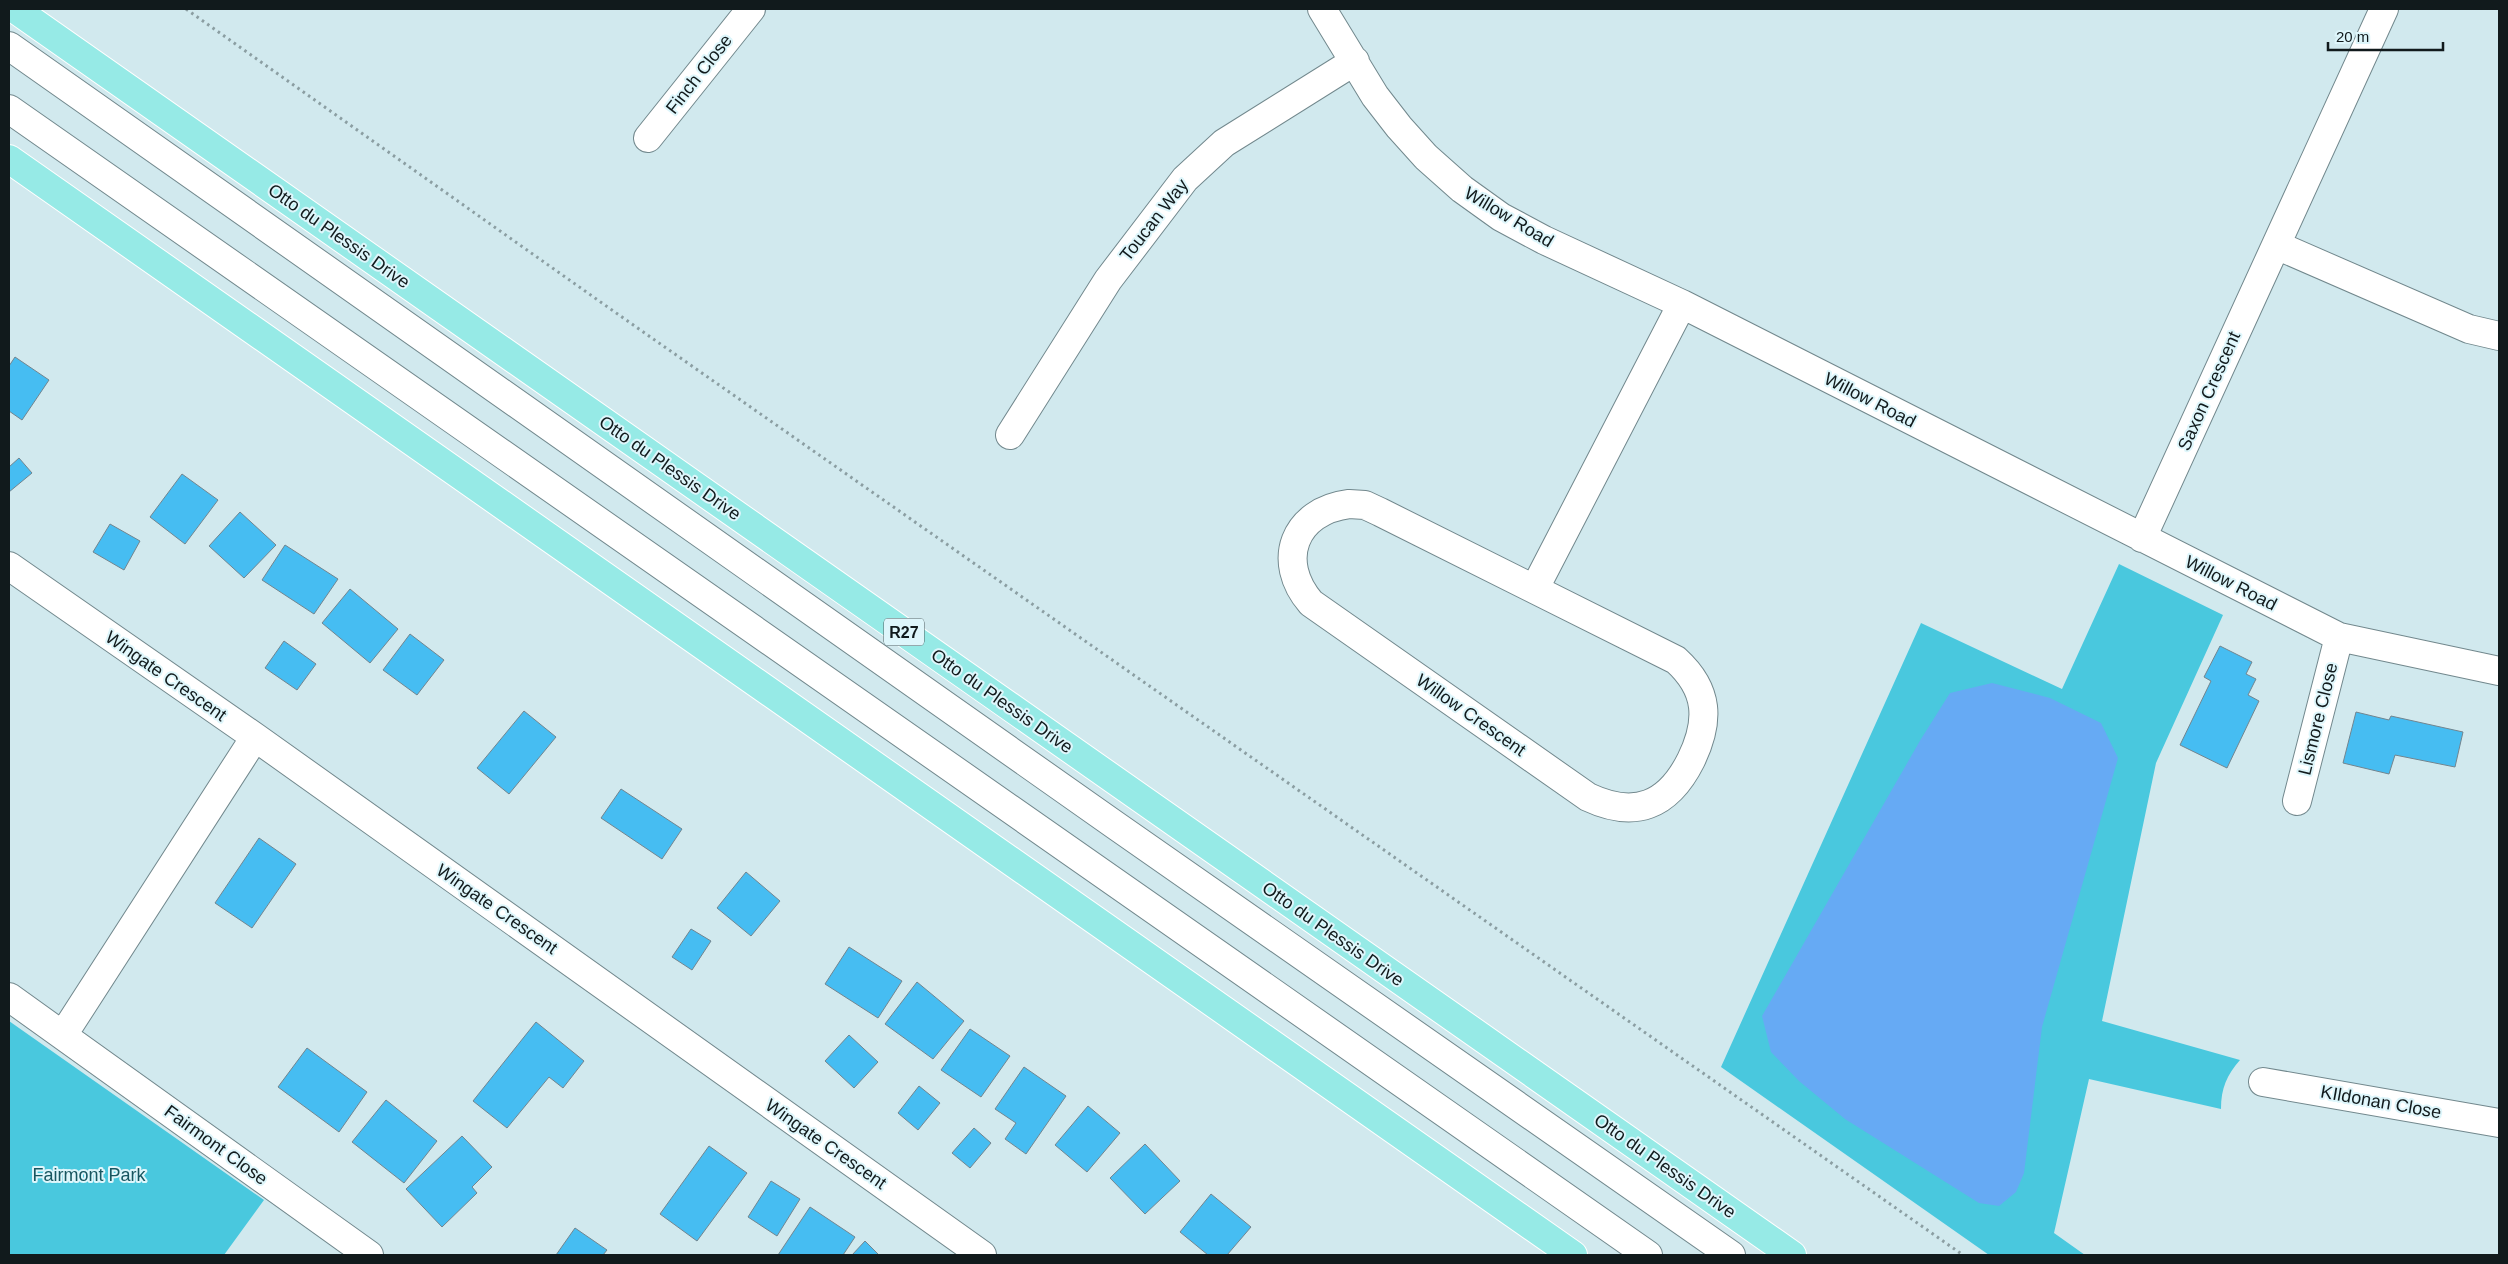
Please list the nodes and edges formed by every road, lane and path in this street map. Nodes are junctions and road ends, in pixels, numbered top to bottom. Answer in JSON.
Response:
{"nodes":[{"id":1,"x":15,"y":9,"type":"edge"},
{"id":2,"x":186,"y":9,"type":"edge"},
{"id":3,"x":751,"y":9,"type":"edge"},
{"id":4,"x":1322,"y":9,"type":"edge"},
{"id":5,"x":2384,"y":9,"type":"edge"},
{"id":6,"x":9,"y":46,"type":"edge"},
{"id":7,"x":1355,"y":61,"type":"junction"},
{"id":8,"x":9,"y":108,"type":"edge"},
{"id":9,"x":648,"y":138,"type":"dead end"},
{"id":10,"x":9,"y":160,"type":"edge"},
{"id":11,"x":2276,"y":245,"type":"junction"},
{"id":12,"x":1682,"y":304,"type":"junction"},
{"id":13,"x":2499,"y":336,"type":"edge"},
{"id":14,"x":1010,"y":435,"type":"dead end"},
{"id":15,"x":2142,"y":538,"type":"junction"},
{"id":16,"x":9,"y":566,"type":"edge"},
{"id":17,"x":1535,"y":588,"type":"junction"},
{"id":18,"x":2339,"y":637,"type":"junction"},
{"id":19,"x":2499,"y":672,"type":"edge"},
{"id":20,"x":255,"y":738,"type":"junction"},
{"id":21,"x":2297,"y":801,"type":"dead end"},
{"id":22,"x":9,"y":996,"type":"edge"},
{"id":23,"x":63,"y":1035,"type":"junction"},
{"id":24,"x":2263,"y":1082,"type":"dead end"},
{"id":25,"x":2499,"y":1123,"type":"edge"},
{"id":26,"x":369,"y":1255,"type":"edge"},
{"id":27,"x":982,"y":1255,"type":"edge"},
{"id":28,"x":1573,"y":1255,"type":"edge"},
{"id":29,"x":1648,"y":1255,"type":"edge"},
{"id":30,"x":1731,"y":1255,"type":"edge"},
{"id":31,"x":1792,"y":1255,"type":"edge"},
{"id":32,"x":1963,"y":1255,"type":"edge"}],
"edges":[{"from":1,"to":31,"type":"main road","name":"Otto du Plessis Drive","number":"R27"},
{"from":2,"to":32,"type":"path"},
{"from":3,"to":9,"type":"street","name":"Finch Close"},
{"from":4,"to":7,"type":"street","name":"Willow Road"},
{"from":5,"to":11,"type":"street","name":"Saxon Crescent"},
{"from":6,"to":30,"type":"street"},
{"from":7,"to":12,"type":"street","name":"Willow Road"},
{"from":7,"to":14,"type":"street","name":"Toucan Way"},
{"from":8,"to":29,"type":"street"},
{"from":10,"to":28,"type":"main road"},
{"from":11,"to":13,"type":"street"},
{"from":11,"to":15,"type":"street","name":"Saxon Crescent"},
{"from":12,"to":15,"type":"street","name":"Willow Road"},
{"from":12,"to":17,"type":"street"},
{"from":15,"to":18,"type":"street","name":"Willow Road"},
{"from":16,"to":20,"type":"street","name":"Wingate Crescent"},
{"from":17,"to":17,"type":"street","name":"Willow Crescent"},
{"from":18,"to":19,"type":"street","name":"Willow Road"},
{"from":18,"to":21,"type":"street","name":"Lismore Close"},
{"from":20,"to":23,"type":"street"},
{"from":20,"to":27,"type":"street","name":"Wingate Crescent"},
{"from":22,"to":23,"type":"street","name":"Fairmont Close"},
{"from":23,"to":26,"type":"street","name":"Fairmont Close"},
{"from":24,"to":25,"type":"street","name":"KIldonan Close"}]}
